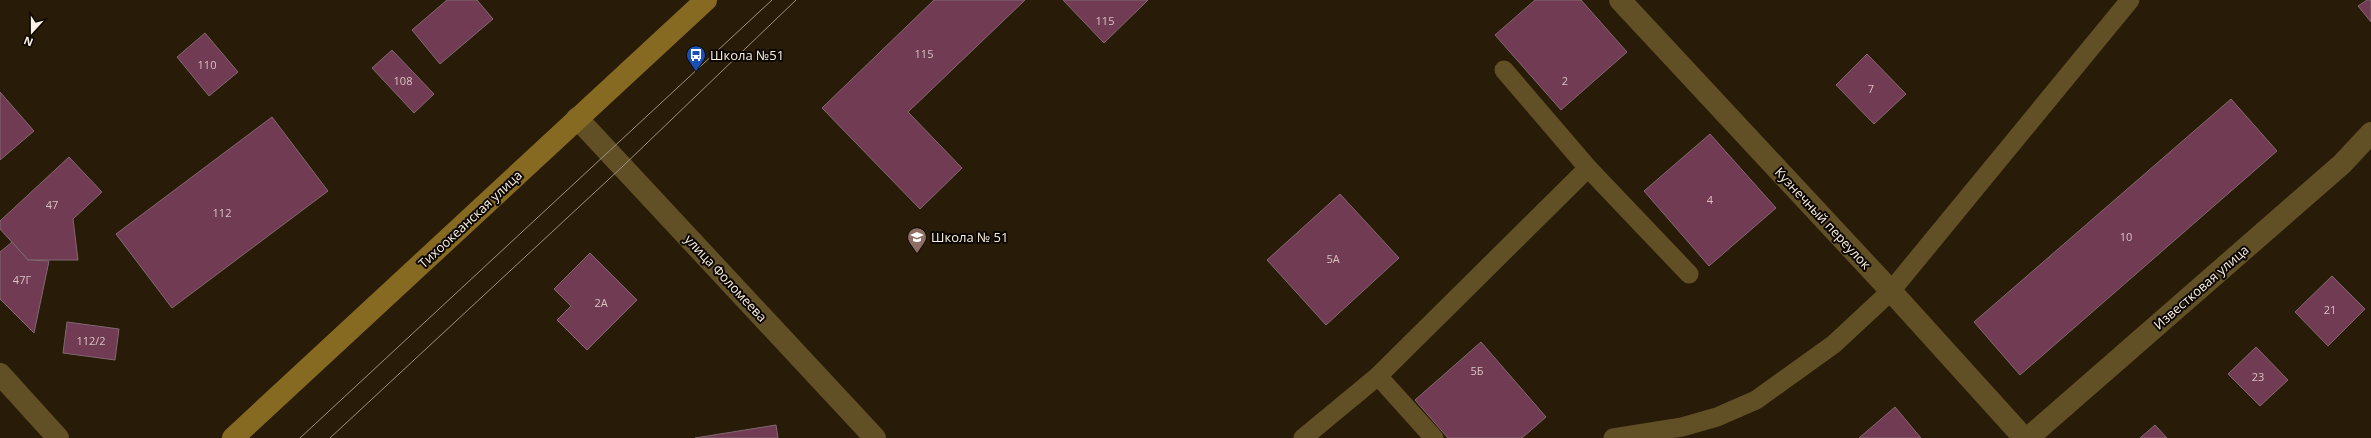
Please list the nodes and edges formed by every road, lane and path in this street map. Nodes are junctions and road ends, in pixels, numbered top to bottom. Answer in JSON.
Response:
{"nodes":[{"id":1,"x":706,"y":0,"type":"edge"},
{"id":2,"x":1620,"y":0,"type":"edge"},
{"id":3,"x":2130,"y":0,"type":"edge"},
{"id":4,"x":1504,"y":70,"type":"dead end"},
{"id":5,"x":577,"y":118,"type":"junction"},
{"id":6,"x":2371,"y":133,"type":"edge"},
{"id":7,"x":1588,"y":168,"type":"junction"},
{"id":8,"x":1689,"y":274,"type":"dead end"},
{"id":9,"x":1891,"y":291,"type":"junction"},
{"id":10,"x":0,"y":374,"type":"edge"},
{"id":11,"x":1378,"y":376,"type":"junction"},
{"id":12,"x":58,"y":438,"type":"edge"},
{"id":13,"x":233,"y":438,"type":"edge"},
{"id":14,"x":875,"y":438,"type":"edge"},
{"id":15,"x":1303,"y":438,"type":"edge"},
{"id":16,"x":1434,"y":438,"type":"edge"},
{"id":17,"x":1613,"y":438,"type":"edge"},
{"id":18,"x":2024,"y":438,"type":"edge"},
{"id":19,"x":2028,"y":438,"type":"edge"}],
"edges":[{"from":1,"to":5,"type":"main road","name":"Тихоокеанская улица"},
{"from":2,"to":9,"type":"street","name":"Кузнечный переулок"},
{"from":3,"to":9,"type":"lane"},
{"from":4,"to":7,"type":"lane"},
{"from":5,"to":13,"type":"main road","name":"Тихоокеанская улица"},
{"from":5,"to":14,"type":"street","name":"улица Фоломеева"},
{"from":6,"to":19,"type":"street","name":"Известковая улица"},
{"from":7,"to":8,"type":"lane"},
{"from":7,"to":11,"type":"lane"},
{"from":9,"to":17,"type":"lane"},
{"from":9,"to":18,"type":"street","name":"Кузнечный переулок"},
{"from":10,"to":12,"type":"street"},
{"from":11,"to":15,"type":"lane"},
{"from":11,"to":16,"type":"lane"}]}
